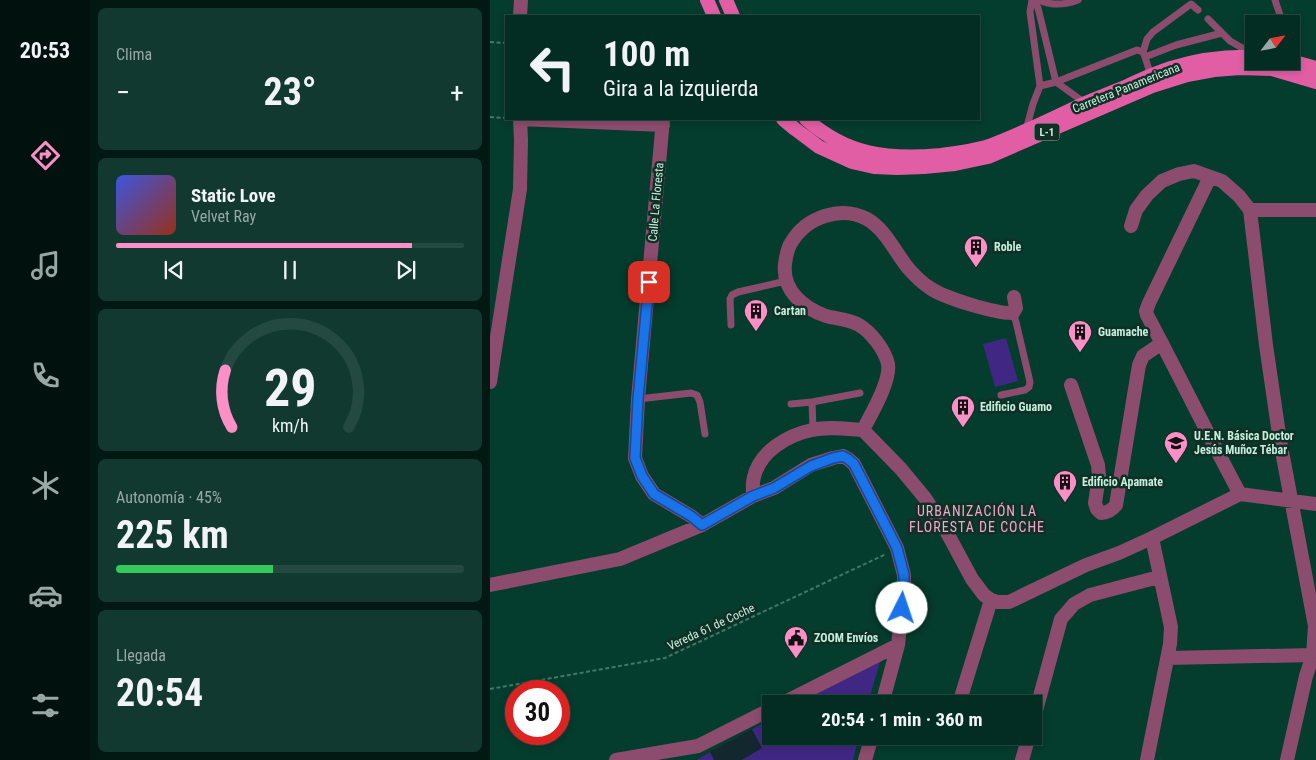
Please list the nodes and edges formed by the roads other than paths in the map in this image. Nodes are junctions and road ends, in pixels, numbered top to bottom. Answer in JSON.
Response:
{"nodes":[{"id":1,"x":521,"y":0,"type":"edge"},
{"id":2,"x":708,"y":0,"type":"edge"},
{"id":3,"x":726,"y":0,"type":"edge"},
{"id":4,"x":1033,"y":0,"type":"edge"},
{"id":5,"x":1039,"y":0,"type":"edge"},
{"id":6,"x":1078,"y":0,"type":"edge"},
{"id":7,"x":1275,"y":0,"type":"edge"},
{"id":8,"x":1198,"y":10,"type":"dead end"},
{"id":9,"x":520,"y":15,"type":"edge"},
{"id":10,"x":714,"y":15,"type":"edge"},
{"id":11,"x":733,"y":15,"type":"edge"},
{"id":12,"x":1280,"y":15,"type":"edge"},
{"id":13,"x":1208,"y":19,"type":"dead end"},
{"id":14,"x":1222,"y":32,"type":"junction"},
{"id":15,"x":1245,"y":50,"type":"edge"},
{"id":16,"x":1144,"y":54,"type":"junction"},
{"id":17,"x":1245,"y":56,"type":"edge"},
{"id":18,"x":1300,"y":64,"type":"edge"},
{"id":19,"x":1316,"y":68,"type":"edge"},
{"id":20,"x":1151,"y":76,"type":"junction"},
{"id":21,"x":1056,"y":82,"type":"junction"},
{"id":22,"x":1316,"y":82,"type":"edge"},
{"id":23,"x":1040,"y":86,"type":"junction"},
{"id":24,"x":1085,"y":103,"type":"junction"},
{"id":25,"x":520,"y":120,"type":"edge"},
{"id":26,"x":568,"y":120,"type":"edge"},
{"id":27,"x":784,"y":120,"type":"edge"},
{"id":28,"x":807,"y":120,"type":"edge"},
{"id":29,"x":663,"y":122,"type":"edge"},
{"id":30,"x":1026,"y":130,"type":"junction"},
{"id":31,"x":1210,"y":177,"type":"junction"},
{"id":32,"x":1250,"y":210,"type":"junction"},
{"id":33,"x":1316,"y":210,"type":"edge"},
{"id":34,"x":1130,"y":226,"type":"dead end"},
{"id":35,"x":786,"y":281,"type":"junction"},
{"id":36,"x":1014,"y":297,"type":"dead end"},
{"id":37,"x":1013,"y":313,"type":"junction"},
{"id":38,"x":731,"y":326,"type":"dead end"},
{"id":39,"x":1162,"y":343,"type":"junction"},
{"id":40,"x":490,"y":382,"type":"edge"},
{"id":41,"x":1071,"y":384,"type":"dead end"},
{"id":42,"x":860,"y":393,"type":"dead end"},
{"id":43,"x":1001,"y":395,"type":"dead end"},
{"id":44,"x":638,"y":399,"type":"junction"},
{"id":45,"x":812,"y":402,"type":"junction"},
{"id":46,"x":791,"y":404,"type":"dead end"},
{"id":47,"x":813,"y":429,"type":"junction"},
{"id":48,"x":863,"y":430,"type":"junction"},
{"id":49,"x":705,"y":434,"type":"dead end"},
{"id":50,"x":1240,"y":494,"type":"junction"},
{"id":51,"x":753,"y":496,"type":"junction"},
{"id":52,"x":1292,"y":502,"type":"junction"},
{"id":53,"x":1316,"y":504,"type":"edge"},
{"id":54,"x":702,"y":525,"type":"junction"},
{"id":55,"x":1152,"y":538,"type":"junction"},
{"id":56,"x":1159,"y":577,"type":"junction"},
{"id":57,"x":490,"y":585,"type":"edge"},
{"id":58,"x":991,"y":600,"type":"junction"},
{"id":59,"x":898,"y":645,"type":"junction"},
{"id":60,"x":1313,"y":654,"type":"junction"},
{"id":61,"x":1167,"y":658,"type":"junction"},
{"id":62,"x":799,"y":695,"type":"edge"},
{"id":63,"x":884,"y":695,"type":"edge"},
{"id":64,"x":962,"y":695,"type":"edge"},
{"id":65,"x":1041,"y":695,"type":"edge"},
{"id":66,"x":762,"y":714,"type":"edge"},
{"id":67,"x":869,"y":745,"type":"edge"},
{"id":68,"x":1026,"y":745,"type":"edge"},
{"id":69,"x":676,"y":755,"type":"edge"},
{"id":70,"x":616,"y":760,"type":"edge"},
{"id":71,"x":865,"y":760,"type":"edge"},
{"id":72,"x":1022,"y":760,"type":"edge"},
{"id":73,"x":1147,"y":760,"type":"edge"},
{"id":74,"x":1287,"y":760,"type":"edge"}],
"edges":[{"from":1,"to":9,"type":"street"},
{"from":2,"to":10,"type":"main road"},
{"from":3,"to":11,"type":"main road"},
{"from":4,"to":21,"type":"lane"},
{"from":4,"to":23,"type":"lane"},
{"from":5,"to":6,"type":"lane"},
{"from":7,"to":12,"type":"lane"},
{"from":8,"to":16,"type":"lane"},
{"from":13,"to":14,"type":"lane"},
{"from":14,"to":15,"type":"lane"},
{"from":14,"to":16,"type":"lane"},
{"from":16,"to":20,"type":"lane"},
{"from":16,"to":21,"type":"lane"},
{"from":17,"to":20,"type":"main road","name":"Carretera Panamericana","number":"L-1"},
{"from":18,"to":19,"type":"main road"},
{"from":20,"to":24,"type":"main road","name":"Carretera Panamericana","number":"L-1"},
{"from":21,"to":23,"type":"lane"},
{"from":21,"to":24,"type":"lane"},
{"from":22,"to":27,"type":"main road","name":"Carretera Panamericana","number":"L-1"},
{"from":23,"to":30,"type":"lane"},
{"from":24,"to":30,"type":"main road","name":"Carretera Panamericana","number":"L-1"},
{"from":25,"to":40,"type":"street"},
{"from":26,"to":29,"type":"street"},
{"from":28,"to":30,"type":"main road","name":"Carretera Panamericana","number":"L-1"},
{"from":29,"to":44,"type":"street","name":"Calle La Floresta"},
{"from":31,"to":32,"type":"street"},
{"from":31,"to":34,"type":"street"},
{"from":31,"to":39,"type":"street"},
{"from":32,"to":33,"type":"street"},
{"from":32,"to":52,"type":"street"},
{"from":35,"to":37,"type":"street"},
{"from":35,"to":38,"type":"lane"},
{"from":35,"to":48,"type":"street"},
{"from":36,"to":37,"type":"street"},
{"from":37,"to":43,"type":"lane"},
{"from":39,"to":41,"type":"street"},
{"from":39,"to":50,"type":"street"},
{"from":42,"to":45,"type":"lane"},
{"from":44,"to":49,"type":"lane"},
{"from":44,"to":54,"type":"street","name":"Calle La Floresta"},
{"from":45,"to":46,"type":"lane"},
{"from":45,"to":47,"type":"lane"},
{"from":47,"to":48,"type":"street"},
{"from":47,"to":51,"type":"street"},
{"from":48,"to":58,"type":"street"},
{"from":50,"to":52,"type":"street"},
{"from":50,"to":55,"type":"street"},
{"from":51,"to":54,"type":"street"},
{"from":51,"to":59,"type":"street"},
{"from":52,"to":53,"type":"street"},
{"from":52,"to":60,"type":"street"},
{"from":54,"to":57,"type":"street"},
{"from":55,"to":56,"type":"street"},
{"from":55,"to":58,"type":"street"},
{"from":56,"to":61,"type":"street"},
{"from":56,"to":65,"type":"street"},
{"from":58,"to":64,"type":"street"},
{"from":59,"to":62,"type":"street"},
{"from":59,"to":63,"type":"street"},
{"from":60,"to":61,"type":"street"},
{"from":60,"to":74,"type":"street"},
{"from":61,"to":73,"type":"street"},
{"from":66,"to":69,"type":"street"},
{"from":67,"to":71,"type":"street"},
{"from":68,"to":72,"type":"street"},
{"from":69,"to":70,"type":"street"}]}
